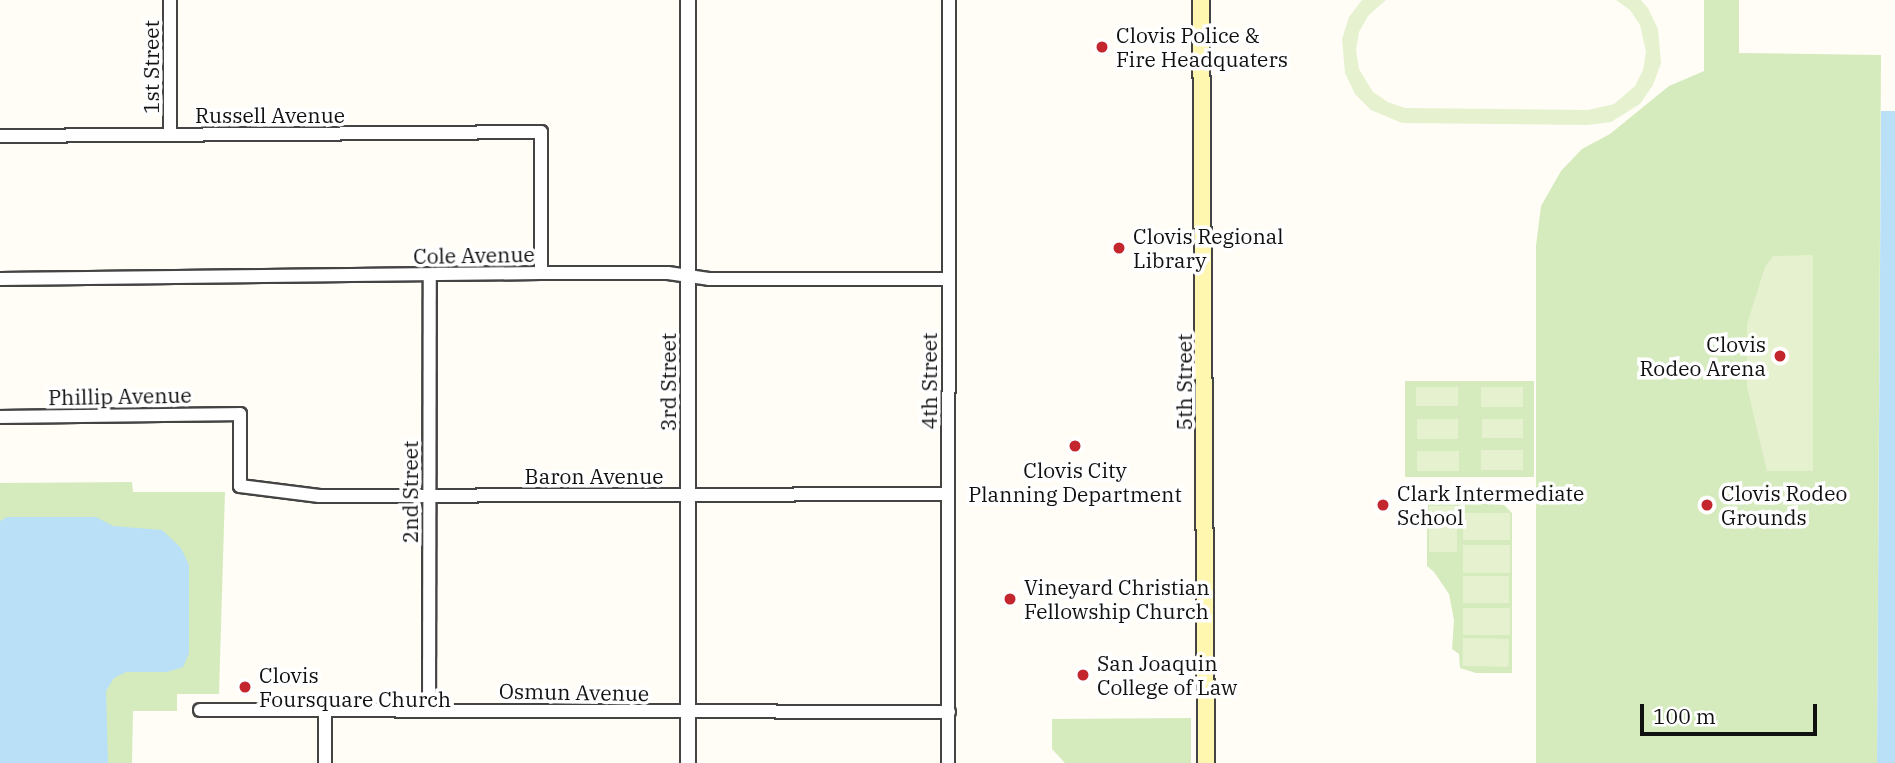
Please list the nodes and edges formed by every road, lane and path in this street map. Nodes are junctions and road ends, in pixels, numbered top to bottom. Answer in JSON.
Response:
{"nodes":[{"id":1,"x":170,"y":0,"type":"edge"},
{"id":2,"x":688,"y":0,"type":"edge"},
{"id":3,"x":949,"y":0,"type":"edge"},
{"id":4,"x":1201,"y":0,"type":"edge"},
{"id":5,"x":170,"y":134,"type":"junction"},
{"id":6,"x":0,"y":136,"type":"edge"},
{"id":7,"x":541,"y":273,"type":"junction"},
{"id":8,"x":429,"y":275,"type":"junction"},
{"id":9,"x":689,"y":276,"type":"junction"},
{"id":10,"x":0,"y":279,"type":"edge"},
{"id":11,"x":948,"y":279,"type":"junction"},
{"id":12,"x":0,"y":417,"type":"edge"},
{"id":13,"x":240,"y":486,"type":"joint"},
{"id":14,"x":948,"y":494,"type":"junction"},
{"id":15,"x":429,"y":495,"type":"junction"},
{"id":16,"x":689,"y":495,"type":"junction"},
{"id":17,"x":325,"y":709,"type":"junction"},
{"id":18,"x":200,"y":710,"type":"dead end"},
{"id":19,"x":429,"y":710,"type":"junction"},
{"id":20,"x":949,"y":712,"type":"junction"},
{"id":21,"x":688,"y":713,"type":"junction"},
{"id":22,"x":326,"y":763,"type":"edge"},
{"id":23,"x":688,"y":763,"type":"edge"},
{"id":24,"x":948,"y":763,"type":"edge"},
{"id":25,"x":1206,"y":763,"type":"edge"}],
"edges":[{"from":1,"to":5,"type":"street","name":"1st Street"},
{"from":2,"to":9,"type":"street","name":"3rd Street"},
{"from":3,"to":11,"type":"street","name":"4th Street"},
{"from":4,"to":25,"type":"main road","name":"5th Street"},
{"from":5,"to":6,"type":"street","name":"Russell Avenue"},
{"from":5,"to":7,"type":"street","name":"Russell Avenue"},
{"from":7,"to":8,"type":"street","name":"Cole Avenue"},
{"from":7,"to":9,"type":"street","name":"Cole Avenue"},
{"from":8,"to":10,"type":"street","name":"Cole Avenue"},
{"from":8,"to":15,"type":"street","name":"2nd Street"},
{"from":9,"to":11,"type":"street","name":"Cole Avenue"},
{"from":9,"to":16,"type":"street","name":"3rd Street"},
{"from":11,"to":14,"type":"street","name":"4th Street"},
{"from":12,"to":13,"type":"street","name":"Phillip Avenue"},
{"from":13,"to":15,"type":"street","name":"Baron Avenue"},
{"from":14,"to":16,"type":"street","name":"Baron Avenue"},
{"from":14,"to":20,"type":"street","name":"4th Street"},
{"from":15,"to":16,"type":"street","name":"Baron Avenue"},
{"from":15,"to":19,"type":"street","name":"2nd Street"},
{"from":16,"to":21,"type":"street","name":"3rd Street"},
{"from":17,"to":18,"type":"street","name":"Osmun Avenue"},
{"from":17,"to":19,"type":"street","name":"Osmun Avenue"},
{"from":17,"to":22,"type":"street"},
{"from":19,"to":21,"type":"street","name":"Osmun Avenue"},
{"from":20,"to":21,"type":"street","name":"Osmun Avenue"},
{"from":20,"to":24,"type":"street","name":"4th Street"},
{"from":21,"to":23,"type":"street","name":"3rd Street"}]}
